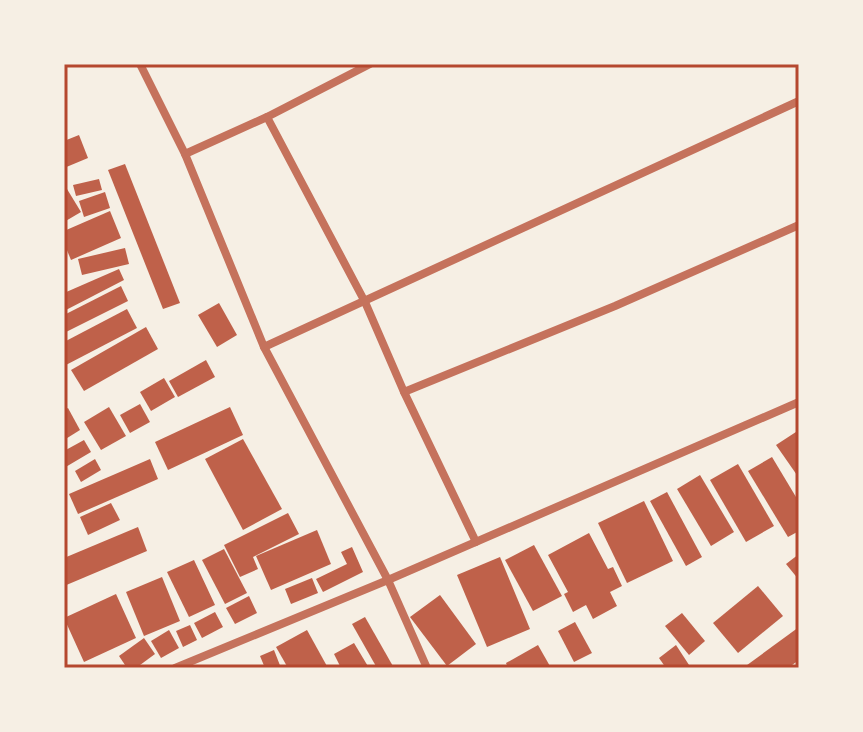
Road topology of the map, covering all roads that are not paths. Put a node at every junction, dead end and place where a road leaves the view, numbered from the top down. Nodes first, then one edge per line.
1 (140, 64) edge
2 (370, 64) edge
3 (799, 101) edge
4 (267, 117) junction
5 (185, 154) junction
6 (799, 225) edge
7 (365, 302) junction
8 (264, 347) junction
9 (404, 392) junction
10 (799, 402) edge
11 (476, 542) junction
12 (388, 580) junction
13 (175, 668) edge
14 (427, 668) edge

1 - 5 street
2 - 4 street
3 - 7 street
4 - 5 street
4 - 7 street
5 - 8 street
6 - 9 street
7 - 8 street
7 - 9 street
8 - 12 street
9 - 11 street
10 - 11 street
11 - 12 street
12 - 13 street
12 - 14 street

